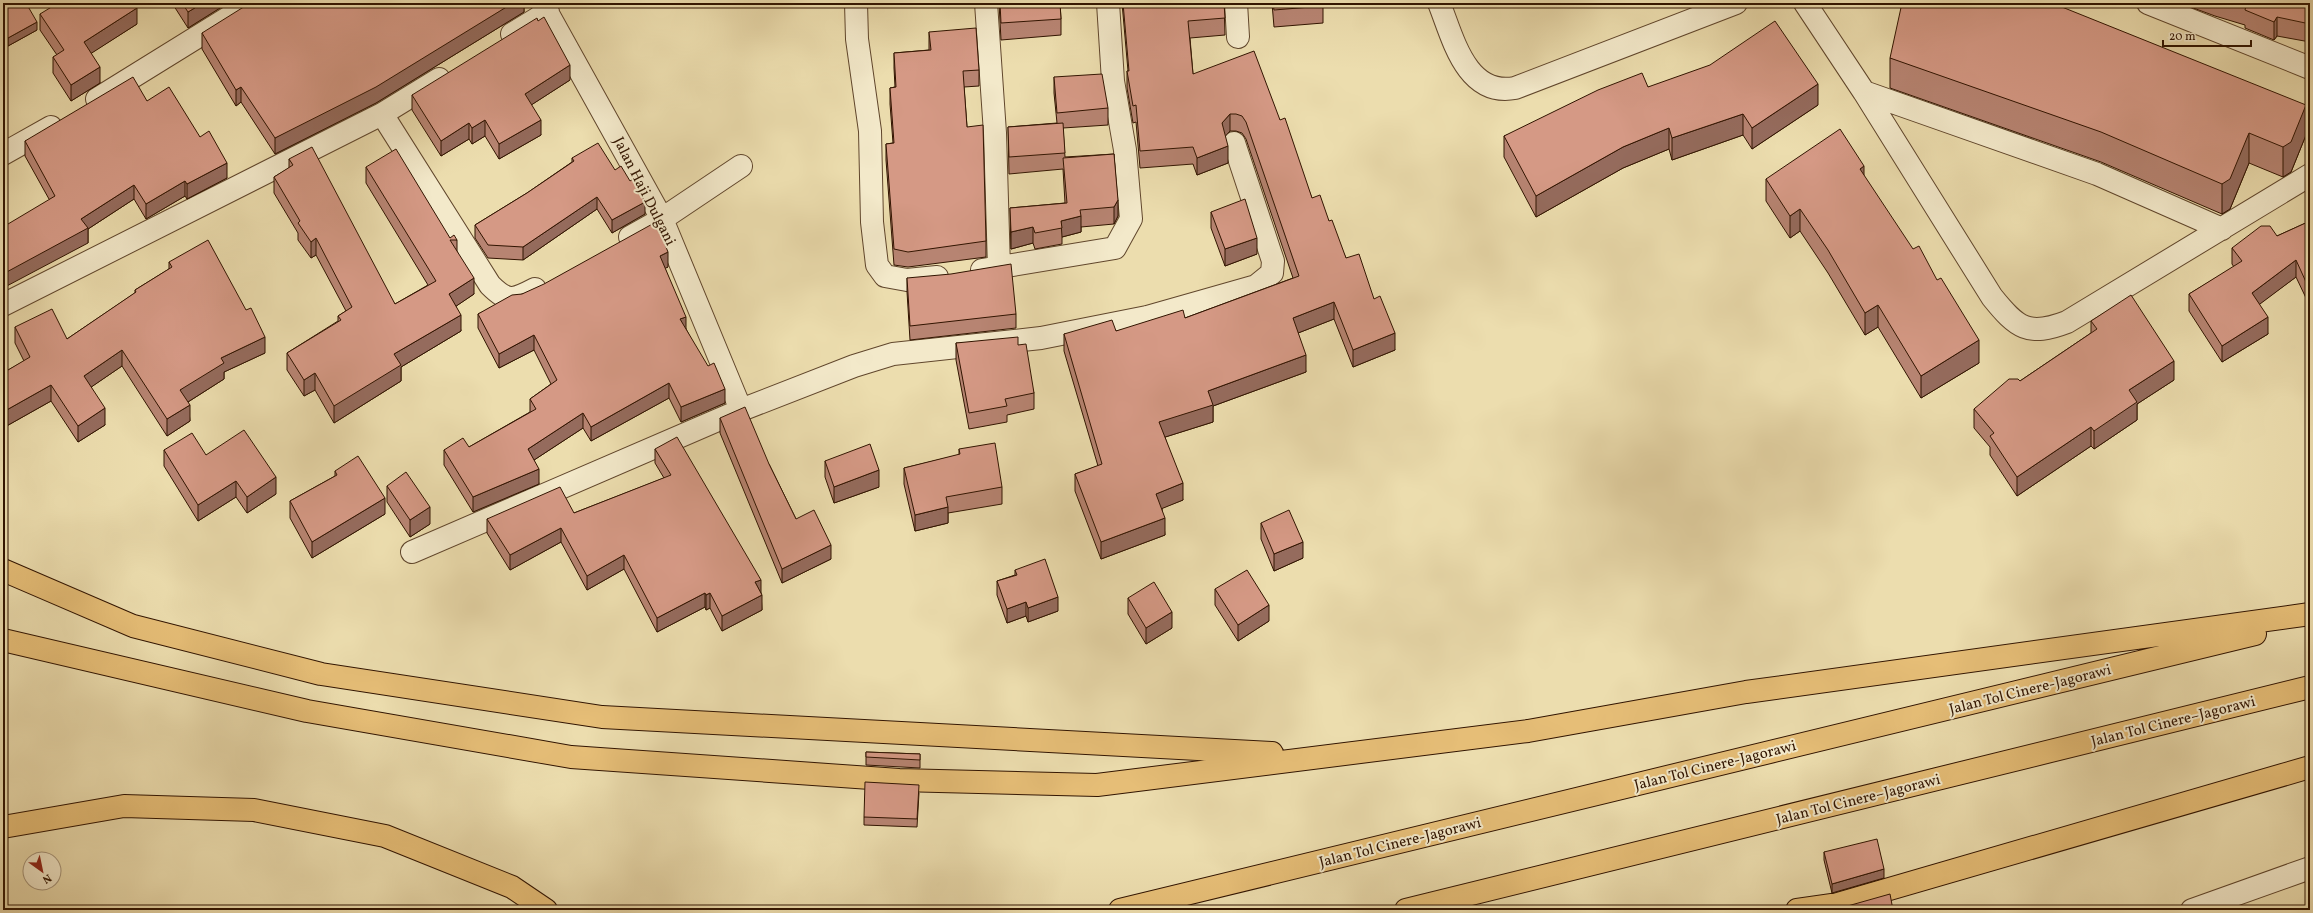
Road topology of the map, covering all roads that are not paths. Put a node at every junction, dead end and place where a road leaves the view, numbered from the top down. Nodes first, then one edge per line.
1 (252, 3) edge
2 (856, 3) edge
3 (986, 3) edge
4 (1108, 3) edge
5 (1236, 3) edge
6 (1439, 3) edge
7 (1736, 3) edge
8 (1805, 3) edge
9 (2148, 3) edge
10 (545, 8) edge
11 (1238, 37) dead end
12 (495, 45) edge
13 (2310, 68) edge
14 (455, 69) edge
15 (1864, 92) junction
16 (382, 114) junction
17 (1234, 143) dead end
18 (3, 154) edge
19 (741, 166) dead end
20 (2310, 175) edge
21 (662, 219) junction
22 (2222, 229) junction
23 (614, 246) edge
24 (999, 268) junction
25 (552, 280) edge
26 (3, 305) edge
27 (741, 410) junction
28 (412, 552) dead end
29 (3, 570) edge
30 (2310, 614) edge
31 (2310, 621) edge
32 (3, 640) edge
33 (2310, 687) edge
34 (1328, 756) junction
35 (2310, 767) edge
36 (3, 827) edge
37 (2310, 868) edge
38 (1825, 907) edge
39 (546, 910) edge
40 (1120, 910) edge
41 (1406, 910) edge
42 (1798, 910) edge
43 (2192, 910) edge

1 - 18 street
2 - 24 street
3 - 24 street
4 - 24 street
5 - 11 street
6 - 7 street
8 - 15 street
9 - 13 street
10 - 12 street
10 - 21 street, Jalan Haji Dulgani
14 - 16 street
15 - 22 street
15 - 22 street
16 - 25 street
16 - 26 street
17 - 27 street
19 - 21 street
20 - 22 street
21 - 23 street
21 - 27 street, Jalan Haji Dulgani
27 - 28 street
29 - 34 highway
30 - 34 highway
31 - 40 highway, Jalan Tol Cinere-Jagorawi
32 - 34 highway
33 - 41 highway, Jalan Tol Cinere–Jagorawi
35 - 38 highway
36 - 39 highway
37 - 43 street
38 - 42 highway

